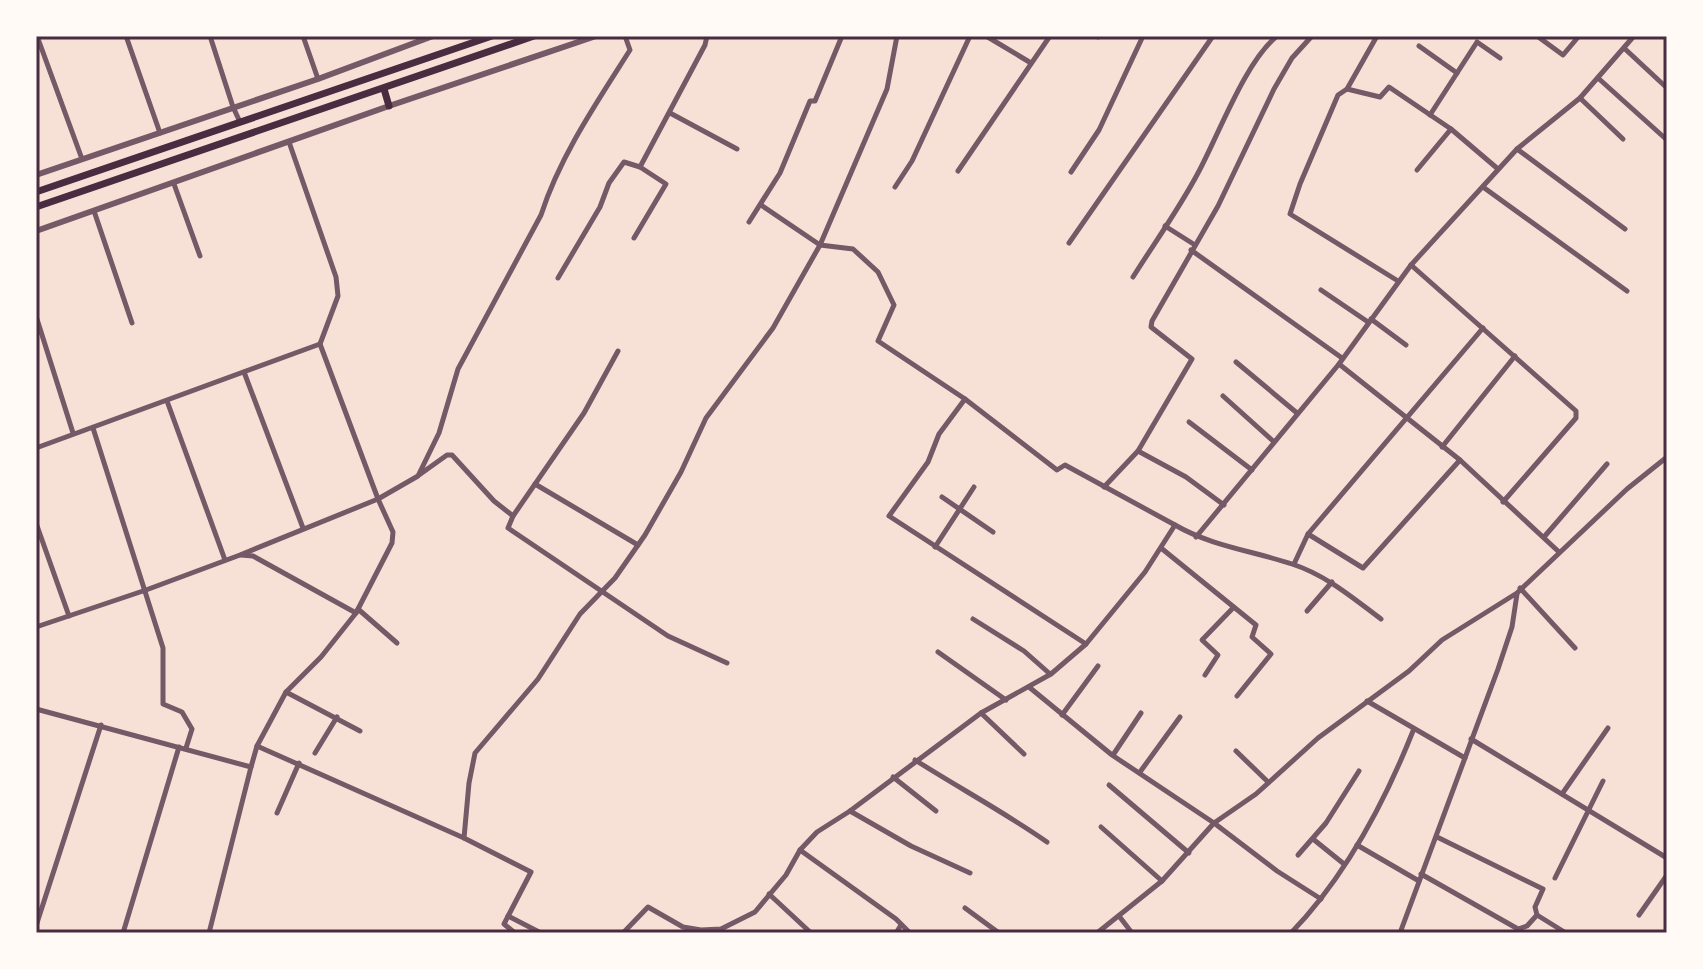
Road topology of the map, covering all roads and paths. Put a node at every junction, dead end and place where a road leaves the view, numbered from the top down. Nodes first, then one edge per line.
1 (37, 36) edge
2 (126, 36) edge
3 (210, 36) edge
4 (303, 36) edge
5 (433, 36) edge
6 (492, 36) edge
7 (534, 36) edge
8 (596, 36) edge
9 (625, 36) edge
10 (707, 36) edge
11 (842, 36) edge
12 (897, 36) edge
13 (970, 36) edge
14 (986, 36) edge
15 (1050, 36) edge
16 (1143, 36) edge
17 (1213, 36) edge
18 (1277, 36) edge
19 (1312, 36) edge
20 (1377, 36) edge
21 (1537, 36) edge
22 (1579, 36) edge
23 (1634, 36) edge
24 (478, 41) junction
25 (1419, 46) dead end
26 (1624, 47) junction
27 (481, 55) junction
28 (1500, 58) dead end
29 (1031, 63) junction
30 (1457, 73) junction
31 (1598, 78) junction
32 (318, 79) junction
33 (1667, 88) edge
34 (384, 89) junction
35 (1347, 89) junction
36 (1580, 98) junction
37 (389, 106) junction
38 (233, 107) junction
39 (670, 113) junction
40 (1430, 115) junction
41 (240, 122) junction
42 (1451, 129) junction
43 (160, 133) junction
44 (1623, 139) dead end
45 (1667, 140) edge
46 (289, 142) junction
47 (737, 149) dead end
48 (1517, 149) junction
49 (82, 159) junction
50 (640, 167) junction
51 (1498, 169) junction
52 (1417, 170) dead end
53 (958, 171) dead end
54 (1071, 172) dead end
55 (36, 175) edge
56 (174, 184) junction
57 (895, 187) dead end
58 (1483, 187) junction
59 (36, 192) edge
60 (761, 205) junction
61 (36, 207) edge
62 (94, 211) junction
63 (749, 222) dead end
64 (1165, 226) junction
65 (1625, 229) dead end
66 (36, 231) edge
67 (634, 238) dead end
68 (1069, 243) dead end
69 (820, 245) junction
70 (1193, 248) junction
71 (200, 256) dead end
72 (1411, 265) junction
73 (1133, 277) dead end
74 (558, 278) dead end
75 (1398, 281) junction
76 (1321, 290) dead end
77 (1627, 291) dead end
78 (36, 317) edge
79 (1369, 320) junction
80 (132, 323) dead end
81 (1483, 328) junction
82 (320, 344) junction
83 (1406, 345) dead end
84 (618, 351) dead end
85 (1515, 356) junction
86 (1340, 361) junction
87 (1236, 362) dead end
88 (244, 372) junction
89 (1223, 396) dead end
90 (965, 399) junction
91 (167, 401) junction
92 (1297, 413) junction
93 (1406, 418) junction
94 (1189, 422) dead end
95 (93, 428) junction
96 (73, 433) junction
97 (1273, 441) junction
98 (1442, 447) junction
99 (36, 448) edge
100 (1138, 451) junction
101 (1667, 457) edge
102 (1460, 460) junction
103 (1607, 464) dead end
104 (1252, 470) junction
105 (418, 476) junction
106 (535, 484) junction
107 (974, 487) dead end
108 (1104, 487) junction
109 (942, 497) dead end
110 (378, 499) junction
111 (1503, 502) junction
112 (1224, 505) junction
113 (959, 510) junction
114 (513, 516) junction
115 (36, 523) edge
116 (1175, 525) junction
117 (303, 528) junction
118 (993, 532) dead end
119 (1308, 534) junction
120 (1196, 537) junction
121 (1544, 537) junction
122 (638, 545) junction
123 (935, 547) junction
124 (1161, 548) junction
125 (1559, 552) junction
126 (240, 555) junction
127 (225, 560) junction
128 (1294, 564) junction
129 (1332, 582) junction
130 (146, 590) junction
131 (1518, 590) junction
132 (600, 593) junction
133 (1232, 609) junction
134 (357, 611) junction
135 (1307, 611) dead end
136 (69, 617) junction
137 (973, 619) dead end
138 (1381, 619) dead end
139 (36, 627) edge
140 (397, 643) dead end
141 (1086, 644) junction
142 (1575, 648) dead end
143 (938, 652) dead end
144 (727, 663) dead end
145 (1098, 666) dead end
146 (1051, 674) junction
147 (1205, 675) dead end
148 (1029, 687) junction
149 (286, 692) junction
150 (1237, 696) dead end
151 (1006, 700) junction
152 (1367, 701) junction
153 (36, 709) edge
154 (981, 713) junction
155 (1141, 713) dead end
156 (1062, 715) junction
157 (337, 717) junction
158 (1180, 717) dead end
159 (101, 725) junction
160 (1608, 728) dead end
161 (360, 731) dead end
162 (1413, 731) junction
163 (1471, 739) junction
164 (257, 746) junction
165 (179, 747) junction
166 (186, 748) junction
167 (1236, 751) dead end
168 (315, 753) dead end
169 (1024, 754) dead end
170 (1112, 755) junction
171 (1465, 758) junction
172 (915, 760) junction
173 (299, 763) junction
174 (251, 767) junction
175 (1359, 771) dead end
176 (1140, 772) junction
177 (893, 777) junction
178 (1267, 781) junction
179 (1603, 781) dead end
180 (1109, 785) dead end
181 (1562, 794) junction
182 (1588, 809) junction
183 (850, 811) junction
184 (936, 811) dead end
185 (277, 813) dead end
186 (1214, 823) junction
187 (1101, 827) dead end
188 (1437, 837) junction
189 (464, 838) junction
190 (1313, 839) junction
191 (1047, 842) dead end
192 (1357, 845) junction
193 (800, 850) junction
194 (1189, 853) junction
195 (1298, 855) dead end
196 (1667, 858) edge
197 (1344, 864) junction
198 (970, 873) dead end
199 (1667, 875) edge
200 (1420, 878) junction
201 (1555, 878) dead end
202 (1162, 881) junction
203 (769, 894) junction
204 (1321, 899) junction
205 (965, 908) dead end
206 (1537, 915) junction
207 (1639, 915) dead end
208 (508, 916) junction
209 (1119, 916) junction
210 (901, 925) junction
211 (36, 926) edge
212 (123, 933) edge
213 (209, 933) edge
214 (515, 933) edge
215 (541, 933) edge
216 (623, 933) edge
217 (811, 933) edge
218 (896, 933) edge
219 (910, 933) edge
220 (999, 933) edge
221 (1097, 933) edge
222 (1132, 933) edge
223 (1291, 933) edge
224 (1400, 933) edge
225 (1566, 933) edge

1 - 49 street
2 - 43 street
3 - 38 street
4 - 32 street
5 - 32 street
6 - 24 main road
7 - 27 main road
8 - 37 street
9 - 105 street
10 - 39 street
11 - 60 street
12 - 69 street
13 - 57 street
14 - 29 street
15 - 29 street
16 - 54 street
17 - 68 street
18 - 64 street
19 - 70 street
20 - 35 street
21 - 22 street
23 - 26 street
24 - 27 main road
24 - 41 main road
25 - 30 street
26 - 31 street
26 - 33 street
27 - 34 main road
28 - 30 street
29 - 53 street
30 - 40 street
31 - 36 street
31 - 45 street
32 - 38 street
34 - 37 main road
34 - 61 main road
35 - 40 street
35 - 75 street
36 - 44 street
36 - 48 street
37 - 46 street
38 - 41 street
38 - 43 street
39 - 47 street
39 - 50 street
40 - 42 street
41 - 59 main road
42 - 51 street
42 - 52 street
43 - 49 street
46 - 56 street
46 - 82 street
48 - 51 street
48 - 65 street
49 - 55 street
50 - 67 street
50 - 74 street
51 - 58 street
56 - 62 street
56 - 71 street
58 - 72 street
58 - 77 street
60 - 63 street
60 - 69 street
62 - 66 street
62 - 80 street
64 - 70 street
64 - 73 street
69 - 90 street
69 - 122 street
70 - 86 street
70 - 100 street
72 - 75 street
72 - 81 street
75 - 79 street
76 - 79 street
78 - 96 street
79 - 83 street
79 - 86 street
81 - 85 street
81 - 93 street
82 - 88 street
82 - 110 street
84 - 106 street
85 - 98 street
85 - 111 street
86 - 92 street
86 - 93 street
87 - 92 street
88 - 91 street
88 - 117 street
89 - 97 street
90 - 108 street
90 - 123 street
91 - 95 street
91 - 127 street
92 - 97 street
93 - 98 street
93 - 119 street
94 - 104 street
95 - 96 street
95 - 130 street
96 - 99 street
97 - 104 street
98 - 102 street
100 - 108 street
100 - 112 street
101 - 125 street
102 - 111 street
102 - 119 street
103 - 121 street
104 - 112 street
105 - 110 street
105 - 114 street
106 - 114 street
106 - 122 street
107 - 113 street
108 - 116 street
109 - 113 street
110 - 117 street
110 - 134 street
111 - 121 street
112 - 120 street
113 - 118 street
113 - 123 street
114 - 132 street
115 - 136 street
116 - 120 street
116 - 124 street
117 - 126 street
119 - 128 street
120 - 128 street
121 - 125 street
122 - 132 street
123 - 141 street
124 - 133 street
124 - 141 street
125 - 131 street
126 - 127 street
126 - 134 street
127 - 130 street
128 - 129 street
129 - 135 street
129 - 138 street
130 - 136 street
130 - 166 street
131 - 142 street
131 - 152 street
131 - 163 street
132 - 144 street
132 - 189 street
133 - 147 street
133 - 150 street
134 - 140 street
134 - 149 street
136 - 139 street
137 - 146 street
141 - 146 street
143 - 151 street
145 - 156 street
146 - 148 street
148 - 151 street
148 - 156 street
149 - 157 street
149 - 164 street
151 - 154 street
152 - 162 street
152 - 178 street
153 - 159 street
154 - 169 street
154 - 172 street
155 - 170 street
156 - 170 street
157 - 161 street
157 - 168 street
158 - 176 street
159 - 165 street
159 - 211 street
160 - 181 street
162 - 171 street
162 - 192 street
163 - 171 street
163 - 181 street
164 - 173 street
164 - 174 street
165 - 166 street
165 - 212 street
166 - 174 street
167 - 178 street
170 - 176 street
171 - 188 street
172 - 177 street
172 - 191 street
173 - 185 street
173 - 189 street
174 - 213 street
175 - 190 street
176 - 186 street
177 - 183 street
177 - 184 street
178 - 186 street
179 - 182 street
180 - 194 street
181 - 182 street
182 - 196 street
182 - 201 street
183 - 193 street
183 - 198 street
186 - 194 street
186 - 204 street
187 - 202 street
188 - 200 street
188 - 206 street
189 - 208 street
190 - 195 street
190 - 197 street
192 - 197 street
192 - 200 street
193 - 203 street
193 - 210 street
194 - 202 street
197 - 204 street
199 - 207 street
200 - 206 street
200 - 224 street
202 - 209 street
203 - 216 street
203 - 217 street
204 - 223 street
205 - 220 street
206 - 225 street
208 - 214 street
208 - 215 street
209 - 221 street
209 - 222 street
210 - 218 street
210 - 219 street

